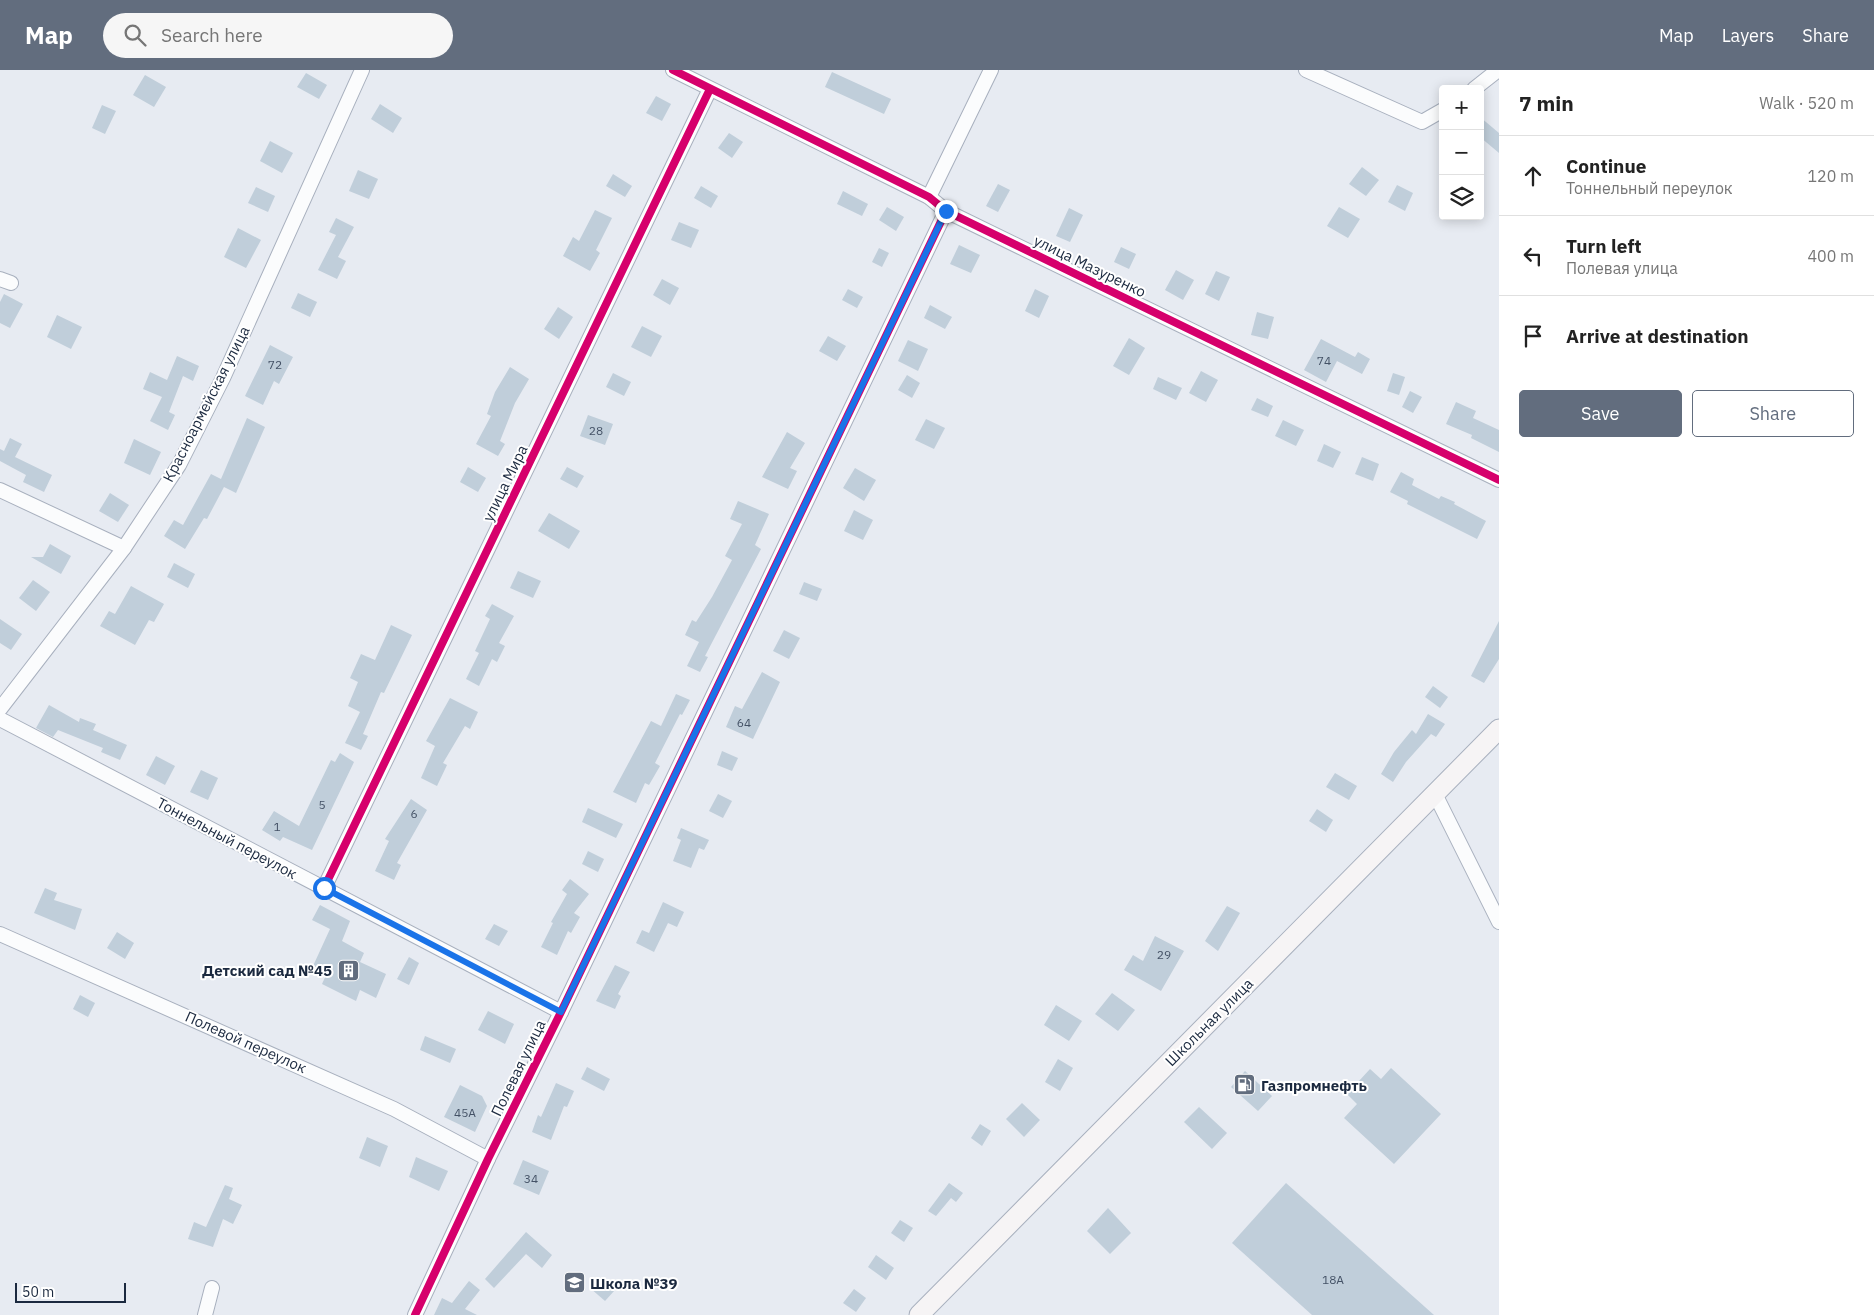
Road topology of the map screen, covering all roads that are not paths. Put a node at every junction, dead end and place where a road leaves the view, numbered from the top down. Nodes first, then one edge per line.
1 (362, 70) edge
2 (673, 70) edge
3 (991, 70) edge
4 (1306, 70) edge
5 (1498, 70) edge
6 (1479, 85) edge
7 (710, 89) junction
8 (1439, 112) edge
9 (929, 197) junction
10 (946, 211) junction
11 (1499, 480) edge
12 (0, 490) edge
13 (124, 548) junction
14 (0, 709) edge
15 (0, 718) edge
16 (1499, 729) edge
17 (1435, 794) junction
18 (324, 888) junction
19 (1499, 922) edge
20 (0, 934) edge
21 (561, 1012) junction
22 (488, 1159) junction
23 (212, 1288) dead end
24 (205, 1315) edge
25 (415, 1315) edge
26 (919, 1315) edge

1 - 13 street, Красноармейская улица
2 - 7 street, улица Мазуренко
3 - 9 street
4 - 8 street
5 - 6 street
7 - 9 street, улица Мазуренко
7 - 18 street, улица Мира
9 - 10 street, улица Мазуренко
10 - 11 street, улица Мазуренко
10 - 21 street, Полевая улица
12 - 13 street
13 - 14 street, Красноармейская улица
15 - 18 street, Тоннельный переулок
16 - 17 main road, Школьная улица
17 - 19 street
17 - 26 main road, Школьная улица
18 - 21 street, Тоннельный переулок
20 - 22 street, Полевой переулок
21 - 22 street, Полевая улица
22 - 25 street, Полевая улица
23 - 24 street

